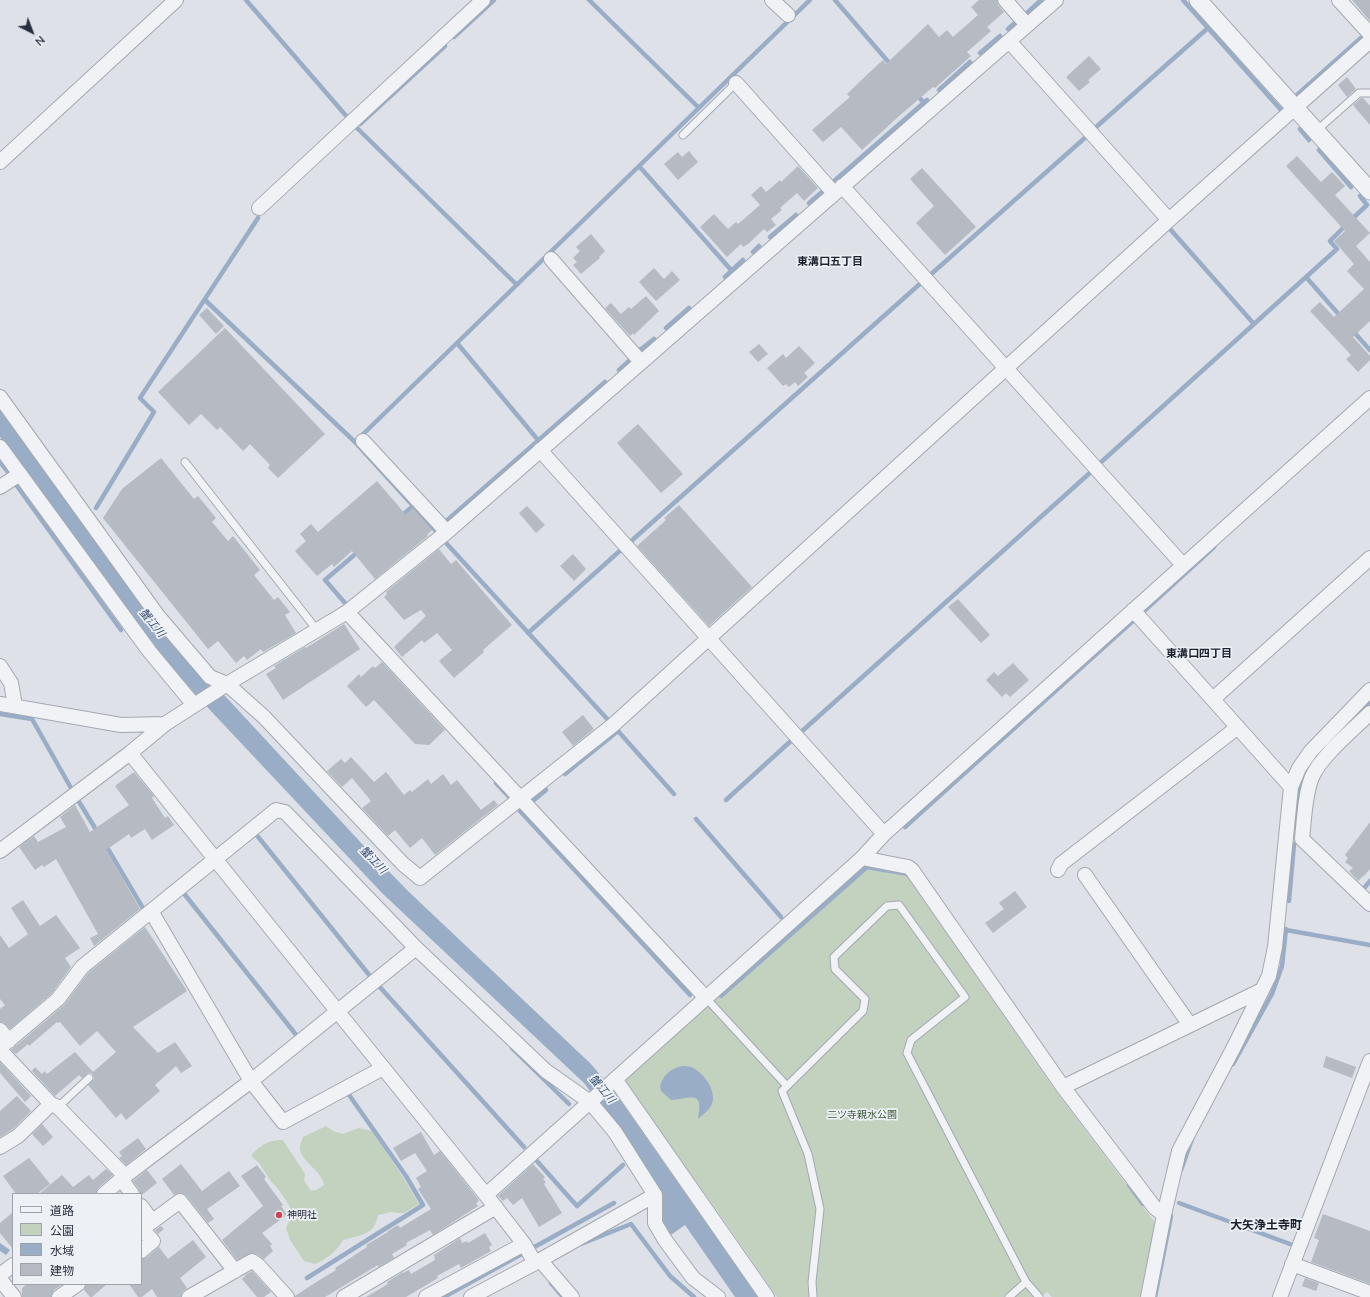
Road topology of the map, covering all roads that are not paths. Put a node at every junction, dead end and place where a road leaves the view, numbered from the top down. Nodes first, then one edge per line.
1 (176, 0) edge
2 (483, 0) edge
3 (772, 0) edge
4 (1005, 0) edge
5 (1056, 0) edge
6 (1198, 0) edge
7 (1339, 0) edge
8 (788, 15) dead end
9 (1027, 25) junction
10 (1370, 34) edge
11 (1009, 41) junction
12 (1370, 41) edge
13 (736, 83) joint
14 (1370, 93) edge
15 (1295, 108) junction
16 (1316, 131) junction
17 (683, 135) dead end
18 (0, 162) edge
19 (838, 190) junction
20 (1370, 191) edge
21 (259, 208) dead end
22 (1169, 220) junction
23 (551, 259) dead end
24 (641, 362) junction
25 (1007, 368) junction
26 (0, 397) edge
27 (1370, 398) edge
28 (363, 441) dead end
29 (0, 447) edge
30 (540, 450) junction
31 (185, 462) dead end
32 (20, 474) junction
33 (0, 487) edge
34 (447, 532) junction
35 (1370, 558) edge
36 (1183, 566) junction
37 (1133, 610) junction
38 (347, 612) junction
39 (317, 630) junction
40 (709, 639) junction
41 (0, 666) edge
42 (224, 686) junction
43 (1370, 690) edge
44 (1213, 699) junction
45 (196, 703) junction
46 (0, 704) edge
47 (15, 706) junction
48 (1370, 713) edge
49 (165, 724) junction
50 (1238, 727) junction
51 (130, 753) junction
52 (1291, 787) junction
53 (521, 799) junction
54 (884, 834) junction
55 (0, 851) edge
56 (862, 858) junction
57 (216, 859) junction
58 (1058, 870) dead end
59 (1085, 875) dead end
60 (1370, 904) edge
61 (151, 911) junction
62 (416, 948) junction
63 (1262, 990) junction
64 (706, 998) junction
65 (338, 1012) junction
66 (1190, 1025) junction
67 (2, 1042) edge
68 (1370, 1061) edge
69 (383, 1068) junction
70 (89, 1078) dead end
71 (615, 1079) junction
72 (251, 1081) junction
73 (788, 1086) junction
74 (1063, 1087) junction
75 (590, 1102) junction
76 (55, 1105) junction
77 (0, 1148) edge
78 (124, 1178) junction
79 (105, 1193) edge
80 (132, 1193) edge
81 (486, 1195) junction
82 (655, 1195) junction
83 (142, 1207) edge
84 (496, 1207) junction
85 (1164, 1215) junction
86 (152, 1221) junction
87 (142, 1229) edge
88 (142, 1229) edge
89 (142, 1250) edge
90 (531, 1254) junction
91 (1292, 1264) junction
92 (12, 1266) edge
93 (235, 1271) junction
94 (0, 1275) edge
95 (0, 1279) edge
96 (1026, 1282) junction
97 (77, 1285) edge
98 (1370, 1293) edge
99 (14, 1297) edge
100 (59, 1297) edge
101 (189, 1297) edge
102 (287, 1297) edge
103 (344, 1297) edge
104 (426, 1297) edge
105 (471, 1297) edge
106 (572, 1297) edge
107 (718, 1297) edge
108 (768, 1297) edge
109 (813, 1297) edge
110 (1009, 1297) edge
111 (1039, 1297) edge
112 (1148, 1297) edge
113 (1280, 1297) edge

1 - 18 street
2 - 21 street
3 - 8 street
4 - 9 street
5 - 9 street
6 - 15 street
7 - 10 street
9 - 11 street
11 - 19 street
11 - 22 street
12 - 15 street
13 - 17 lane
13 - 19 street
14 - 16 lane
15 - 16 street
15 - 22 street
16 - 20 street
19 - 24 street
19 - 25 street
22 - 25 street
23 - 24 street
24 - 30 street
25 - 36 street
25 - 40 street
26 - 42 street
27 - 36 street
28 - 34 street
29 - 32 street
30 - 34 street
30 - 40 street
31 - 39 lane
32 - 33 street
32 - 45 street
34 - 38 street
35 - 44 street
36 - 37 street
37 - 44 street
37 - 54 street
38 - 39 street
38 - 53 street
39 - 42 street
40 - 53 street
40 - 54 street
41 - 47 street
42 - 45 street
42 - 53 street
43 - 52 street
44 - 50 street
45 - 49 street
46 - 47 street
47 - 49 street
48 - 60 street
49 - 51 street
50 - 52 street
50 - 58 street
51 - 55 street
51 - 57 street
52 - 63 street
53 - 64 street
54 - 56 street
56 - 64 street
56 - 74 street
57 - 61 street
57 - 62 street
57 - 65 street
59 - 66 street
61 - 67 street
61 - 72 street
62 - 65 street
62 - 75 street
63 - 66 street
63 - 85 street
64 - 71 street
64 - 73 lane
65 - 69 street
65 - 72 street
66 - 74 street
67 - 76 street
68 - 91 street
69 - 72 street
69 - 81 street
70 - 76 lane
71 - 75 street
71 - 108 street
72 - 78 street
73 - 96 lane
73 - 109 lane
74 - 85 street
75 - 81 street
75 - 82 street
76 - 77 street
76 - 78 street
78 - 79 street
78 - 80 street
81 - 84 street
82 - 90 street
82 - 107 street
83 - 86 street
84 - 90 street
84 - 103 street
85 - 112 street
86 - 87 street
86 - 93 street
88 - 89 street
90 - 104 street
90 - 105 street
90 - 106 street
91 - 98 street
91 - 113 street
92 - 94 street
93 - 101 street
93 - 102 street
95 - 99 street
96 - 110 lane
96 - 111 lane
97 - 100 street

